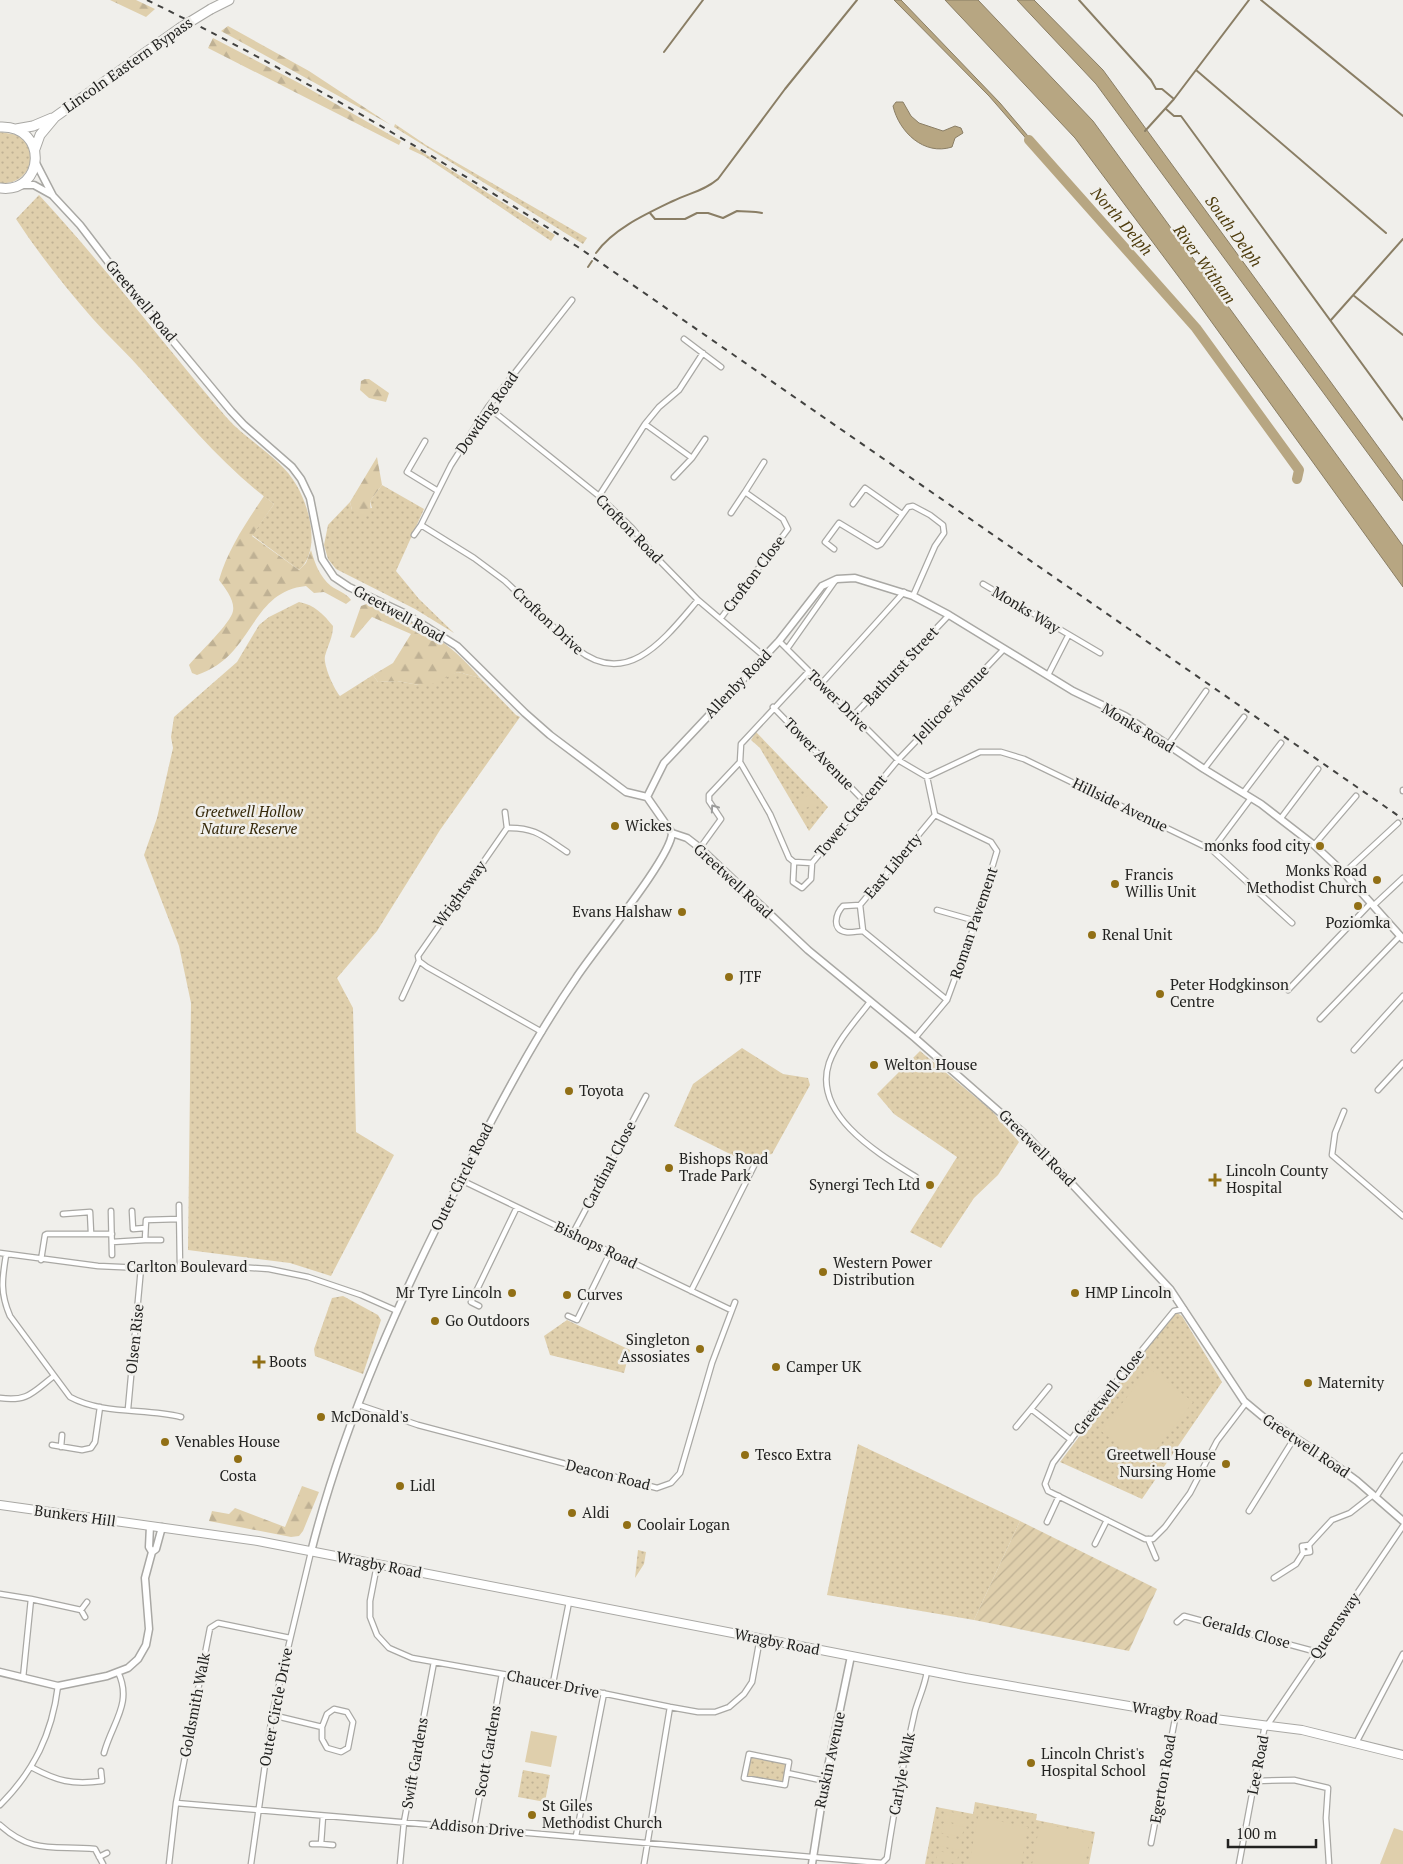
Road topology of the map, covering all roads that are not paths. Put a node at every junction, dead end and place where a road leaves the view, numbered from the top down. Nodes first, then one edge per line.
1 (229, 0) edge
2 (54, 117) junction
3 (0, 127) edge
4 (16, 129) junction
5 (35, 149) junction
6 (36, 162) junction
7 (20, 185) junction
8 (0, 188) edge
9 (53, 196) junction
10 (572, 300) dead end
11 (684, 339) dead end
12 (703, 353) junction
13 (721, 366) dead end
14 (488, 407) junction
15 (646, 424) junction
16 (705, 439) dead end
17 (425, 441) dead end
18 (692, 458) junction
19 (764, 462) dead end
20 (674, 477) dead end
21 (438, 491) junction
22 (745, 492) junction
23 (599, 496) junction
24 (853, 504) dead end
25 (731, 513) dead end
26 (902, 514) junction
27 (422, 525) junction
28 (414, 535) dead end
29 (834, 549) dead end
30 (837, 579) junction
31 (983, 584) dead end
32 (904, 592) junction
33 (913, 596) junction
34 (698, 600) junction
35 (950, 615) junction
36 (721, 618) junction
37 (1068, 636) junction
38 (779, 641) junction
39 (787, 649) junction
40 (1004, 649) junction
41 (1100, 653) dead end
42 (765, 657) junction
43 (809, 671) junction
44 (1048, 675) junction
45 (821, 684) junction
46 (1206, 691) dead end
47 (773, 707) junction
48 (853, 716) junction
49 (1244, 717) dead end
50 (1282, 743) dead end
51 (1168, 745) junction
52 (898, 760) junction
53 (740, 762) junction
54 (1204, 769) junction
55 (1318, 769) dead end
56 (926, 777) junction
57 (1243, 793) junction
58 (1356, 796) dead end
59 (647, 797) junction
60 (1251, 798) junction
61 (864, 801) junction
62 (505, 812) dead end
63 (936, 815) junction
64 (1281, 818) junction
65 (1398, 823) dead end
66 (507, 828) junction
67 (672, 833) junction
68 (1314, 845) junction
69 (700, 848) junction
70 (1212, 850) junction
71 (567, 852) dead end
72 (794, 862) junction
73 (812, 863) junction
74 (1344, 873) junction
75 (1403, 878) edge
76 (1371, 905) junction
77 (860, 906) junction
78 (937, 910) dead end
79 (976, 921) junction
80 (1292, 923) dead end
81 (864, 931) junction
82 (1402, 937) edge
83 (419, 961) junction
84 (1288, 990) dead end
85 (1403, 996) edge
86 (402, 998) dead end
87 (947, 1000) junction
88 (870, 1002) junction
89 (1320, 1019) dead end
90 (542, 1032) junction
91 (915, 1038) junction
92 (1354, 1050) dead end
93 (1403, 1063) edge
94 (1378, 1090) dead end
95 (646, 1096) dead end
96 (1344, 1111) dead end
97 (754, 1166) dead end
98 (916, 1177) dead end
99 (460, 1180) junction
100 (179, 1205) dead end
101 (517, 1207) junction
102 (111, 1211) dead end
103 (132, 1212) dead end
104 (63, 1214) dead end
105 (1403, 1216) edge
106 (179, 1219) junction
107 (146, 1228) junction
108 (573, 1233) junction
109 (91, 1234) junction
110 (112, 1234) junction
111 (145, 1240) junction
112 (161, 1240) dead end
113 (112, 1242) junction
114 (0, 1253) edge
115 (610, 1253) junction
116 (6, 1254) junction
117 (112, 1254) dead end
118 (41, 1260) junction
119 (140, 1268) junction
120 (180, 1268) junction
121 (691, 1291) junction
122 (735, 1302) dead end
123 (479, 1306) dead end
124 (1184, 1309) junction
125 (731, 1310) junction
126 (397, 1311) junction
127 (568, 1316) dead end
128 (54, 1376) junction
129 (1049, 1387) dead end
130 (0, 1398) edge
131 (1246, 1403) junction
132 (359, 1405) junction
133 (100, 1406) junction
134 (1031, 1408) junction
135 (128, 1409) junction
136 (181, 1417) dead end
137 (1016, 1427) dead end
138 (62, 1435) dead end
139 (1295, 1437) junction
140 (1071, 1440) junction
141 (52, 1445) dead end
142 (61, 1447) junction
143 (1403, 1456) edge
144 (1059, 1496) junction
145 (1374, 1496) junction
146 (0, 1505) edge
147 (1249, 1512) dead end
148 (1108, 1520) junction
149 (1403, 1521) edge
150 (1047, 1522) dead end
151 (150, 1526) junction
152 (1403, 1526) edge
153 (162, 1527) junction
154 (1151, 1539) junction
155 (1095, 1544) dead end
156 (152, 1552) junction
157 (311, 1552) junction
158 (1156, 1558) dead end
159 (377, 1565) junction
160 (1274, 1578) dead end
161 (0, 1594) edge
162 (31, 1599) junction
163 (87, 1602) dead end
164 (569, 1602) junction
165 (81, 1610) junction
166 (84, 1617) dead end
167 (1178, 1622) dead end
168 (290, 1638) junction
169 (760, 1638) junction
170 (1317, 1652) junction
171 (1403, 1654) edge
172 (851, 1656) junction
173 (434, 1662) junction
174 (927, 1671) junction
175 (0, 1672) edge
176 (118, 1672) junction
177 (502, 1674) junction
178 (23, 1678) junction
179 (553, 1683) junction
180 (58, 1686) junction
181 (604, 1694) junction
182 (670, 1707) junction
183 (1176, 1714) junction
184 (272, 1716) junction
185 (1267, 1726) junction
186 (322, 1727) junction
187 (1356, 1743) junction
188 (104, 1753) dead end
189 (1403, 1755) edge
190 (31, 1767) junction
191 (101, 1771) dead end
192 (787, 1773) junction
193 (825, 1781) junction
194 (1255, 1781) junction
195 (176, 1803) junction
196 (0, 1805) edge
197 (257, 1811) junction
198 (323, 1816) junction
199 (404, 1822) junction
200 (0, 1825) edge
201 (474, 1828) junction
202 (576, 1836) junction
203 (646, 1843) junction
204 (1151, 1843) dead end
205 (312, 1844) dead end
206 (321, 1844) junction
207 (332, 1845) dead end
208 (107, 1853) dead end
209 (99, 1857) junction
210 (812, 1861) edge
211 (868, 1862) joint
212 (103, 1864) edge
213 (170, 1864) edge
214 (251, 1864) edge
215 (400, 1864) edge
216 (644, 1864) edge
217 (1239, 1864) edge
218 (1328, 1864) edge

1 - 2 highway, Lincoln Eastern Bypass, bridge
2 - 4 highway, Lincoln Eastern Bypass
2 - 5 highway, Lincoln Eastern Bypass
3 - 4 highway
4 - 5 highway
5 - 6 highway
6 - 7 highway
6 - 9 main road, Greetwell Road
7 - 8 highway
7 - 9 main road, Greetwell Road
9 - 59 main road, Greetwell Road
10 - 14 street, Dowding Road
11 - 12 street
12 - 13 street
12 - 15 street
14 - 21 street, Dowding Road
14 - 23 street, Crofton Road
15 - 18 street
15 - 23 street
16 - 18 street
17 - 21 street
18 - 20 street
19 - 22 street
21 - 27 street, Dowding Road
22 - 25 street
22 - 36 street, Crofton Close
23 - 34 street, Crofton Road
24 - 26 street
26 - 29 street
26 - 33 street
27 - 28 street, Dowding Road
27 - 34 street, Crofton Drive
30 - 32 main road, Monks Road
30 - 38 main road, Allenby Road
30 - 39 street
31 - 37 street, Monks Way
32 - 33 main road, Monks Road
32 - 45 street
33 - 35 main road, Monks Road
34 - 36 street, Crofton Road
35 - 40 main road, Monks Road
35 - 48 street, Bathurst Street
36 - 42 street, Crofton Road
37 - 41 street, Monks Way
37 - 44 street, Monks Way
38 - 39 street, Tower Drive
38 - 42 main road, Allenby Road
39 - 43 street, Tower Drive
40 - 44 main road, Monks Road
40 - 52 street, Jellicoe Avenue
42 - 59 main road, Allenby Road
43 - 45 street, Tower Drive
43 - 47 street
44 - 51 main road, Monks Road
45 - 48 street, Tower Drive
46 - 51 street
47 - 53 street
47 - 61 street, Tower Avenue
48 - 52 street, Tower Drive
49 - 54 street
50 - 57 street
51 - 54 main road, Monks Road
52 - 56 street
52 - 61 street, Tower Crescent
69 -> 53 street
53 - 72 street, Tower Crescent
54 - 57 main road, Monks Road
55 - 64 street
56 - 63 street
56 - 70 street, Hillside Avenue
57 - 60 main road, Monks Road
58 - 68 street
59 - 67 main road
60 - 64 main road, Monks Road
60 - 70 street
61 - 73 street, Tower Crescent
62 - 66 street
63 - 77 street, East Liberty
63 - 79 street, Roman Pavement
64 - 68 main road, Monks Road
65 - 74 street
66 - 71 street
66 - 83 street, Wrightsway
67 - 69 main road, Greetwell Road
67 - 90 main road, Outer Circle Road
68 - 74 main road, Monks Road
69 - 88 main road, Greetwell Road
70 - 80 street, Hillside Avenue
72 - 73 street, Tower Crescent
72 - 73 street
74 - 76 main road, Monks Road
75 - 76 street
76 - 82 main road, Monks Road
76 - 84 street
77 - 81 street, East Liberty
77 - 81 street
78 - 79 street
79 - 87 street, Roman Pavement
81 - 87 street
82 - 89 street
83 - 86 street, Wrightsway
83 - 90 street
85 - 92 street
87 - 91 street, Roman Pavement
88 - 91 main road, Greetwell Road
88 - 98 street
90 - 99 main road, Outer Circle Road
91 - 124 main road, Greetwell Road
93 - 94 street
95 - 108 street, Cardinal Close
96 - 105 street
97 - 121 street
99 - 101 street, Bishops Road
99 - 126 main road, Outer Circle Road
100 - 106 street
101 - 108 street, Bishops Road
101 - 123 street
102 - 110 street
103 - 107 street
104 - 109 street
106 - 107 street
106 - 120 street
107 - 111 street
108 - 115 street, Bishops Road
109 - 110 street
109 - 118 street
110 - 113 street
111 - 112 street
111 - 113 street
113 - 117 street
114 - 116 street, Carlton Boulevard
115 - 121 street, Bishops Road
115 - 127 street
116 - 118 street, Carlton Boulevard
116 - 128 street
118 - 119 street, Carlton Boulevard
119 - 120 street, Carlton Boulevard
119 - 135 street, Olsen Rise
120 - 126 street, Carlton Boulevard
121 - 125 street, Bishops Road
122 - 125 street, Deacon Road
124 - 131 main road, Greetwell Road
124 - 140 street, Greetwell Close
125 - 132 street, Deacon Road
126 - 132 main road, Outer Circle Road
128 - 130 street
128 - 133 street
129 - 134 street
131 - 139 main road, Greetwell Road
131 - 154 street
132 - 157 main road, Outer Circle Road
133 - 135 street
133 - 142 street
134 - 137 street
134 - 140 street
135 - 136 street
138 - 142 street
139 - 145 main road, Greetwell Road
139 - 147 street
140 - 144 street, Greetwell Close
141 - 142 street
143 - 145 street
144 - 148 street
144 - 150 street
145 - 149 main road, Greetwell Road
145 - 160 street
146 - 151 main road, Bunkers Hill
148 - 154 street
148 - 155 street
151 - 153 main road, Wragby Road
151 - 156 main road
152 - 170 street, Queensway
153 - 156 main road
153 - 157 main road, Wragby Road
154 - 158 street
156 - 176 main road
157 - 159 main road, Wragby Road
157 - 168 street, Outer Circle Drive
159 - 164 main road, Wragby Road
159 - 173 street, Chaucer Drive
161 - 162 street
162 - 165 street
162 - 178 street
163 - 165 street
164 - 169 main road, Wragby Road
164 - 179 street
165 - 166 street
167 - 170 street, Geralds Close
168 - 184 street, Outer Circle Drive
168 - 195 street, Goldsmith Walk
169 - 172 main road, Wragby Road
169 - 182 street, Chaucer Drive
170 - 185 street, Queensway
171 - 187 street
172 - 174 main road, Wragby Road
172 - 193 main road, Ruskin Avenue
173 - 177 street, Chaucer Drive
173 - 199 street, Swift Gardens
174 - 183 main road, Wragby Road
174 - 211 street, Carlyle Walk
175 - 178 main road
176 - 180 main road
176 - 188 street
177 - 179 street, Chaucer Drive
177 - 201 street, Scott Gardens
178 - 180 main road
179 - 181 street, Chaucer Drive
180 - 190 street
181 - 182 street, Chaucer Drive
181 - 202 street
182 - 203 street
183 - 185 main road, Wragby Road
183 - 204 street, Egerton Road
184 - 186 street
184 - 197 street, Outer Circle Drive
185 - 187 main road, Wragby Road
185 - 194 street, Lee Road
186 - 186 street
187 - 189 main road, Wragby Road
190 - 191 street
190 - 196 street
192 - 192 street
192 - 193 street
193 - 210 main road, Ruskin Avenue
194 - 217 street, Lee Road
194 - 218 street
195 - 197 street, Addison Drive
195 - 213 street, Goldsmith Walk
197 - 198 street, Addison Drive
197 - 214 street, Outer Circle Drive
198 - 199 street, Addison Drive
198 - 206 street
199 - 201 street, Addison Drive
199 - 215 street, Swift Gardens
200 - 209 street
201 - 202 street, Addison Drive
202 - 203 street, Addison Drive
203 - 210 street, Addison Drive
203 - 216 street
205 - 206 street
206 - 207 street
208 - 209 street
209 - 212 street
210 - 211 street, Addison Drive

